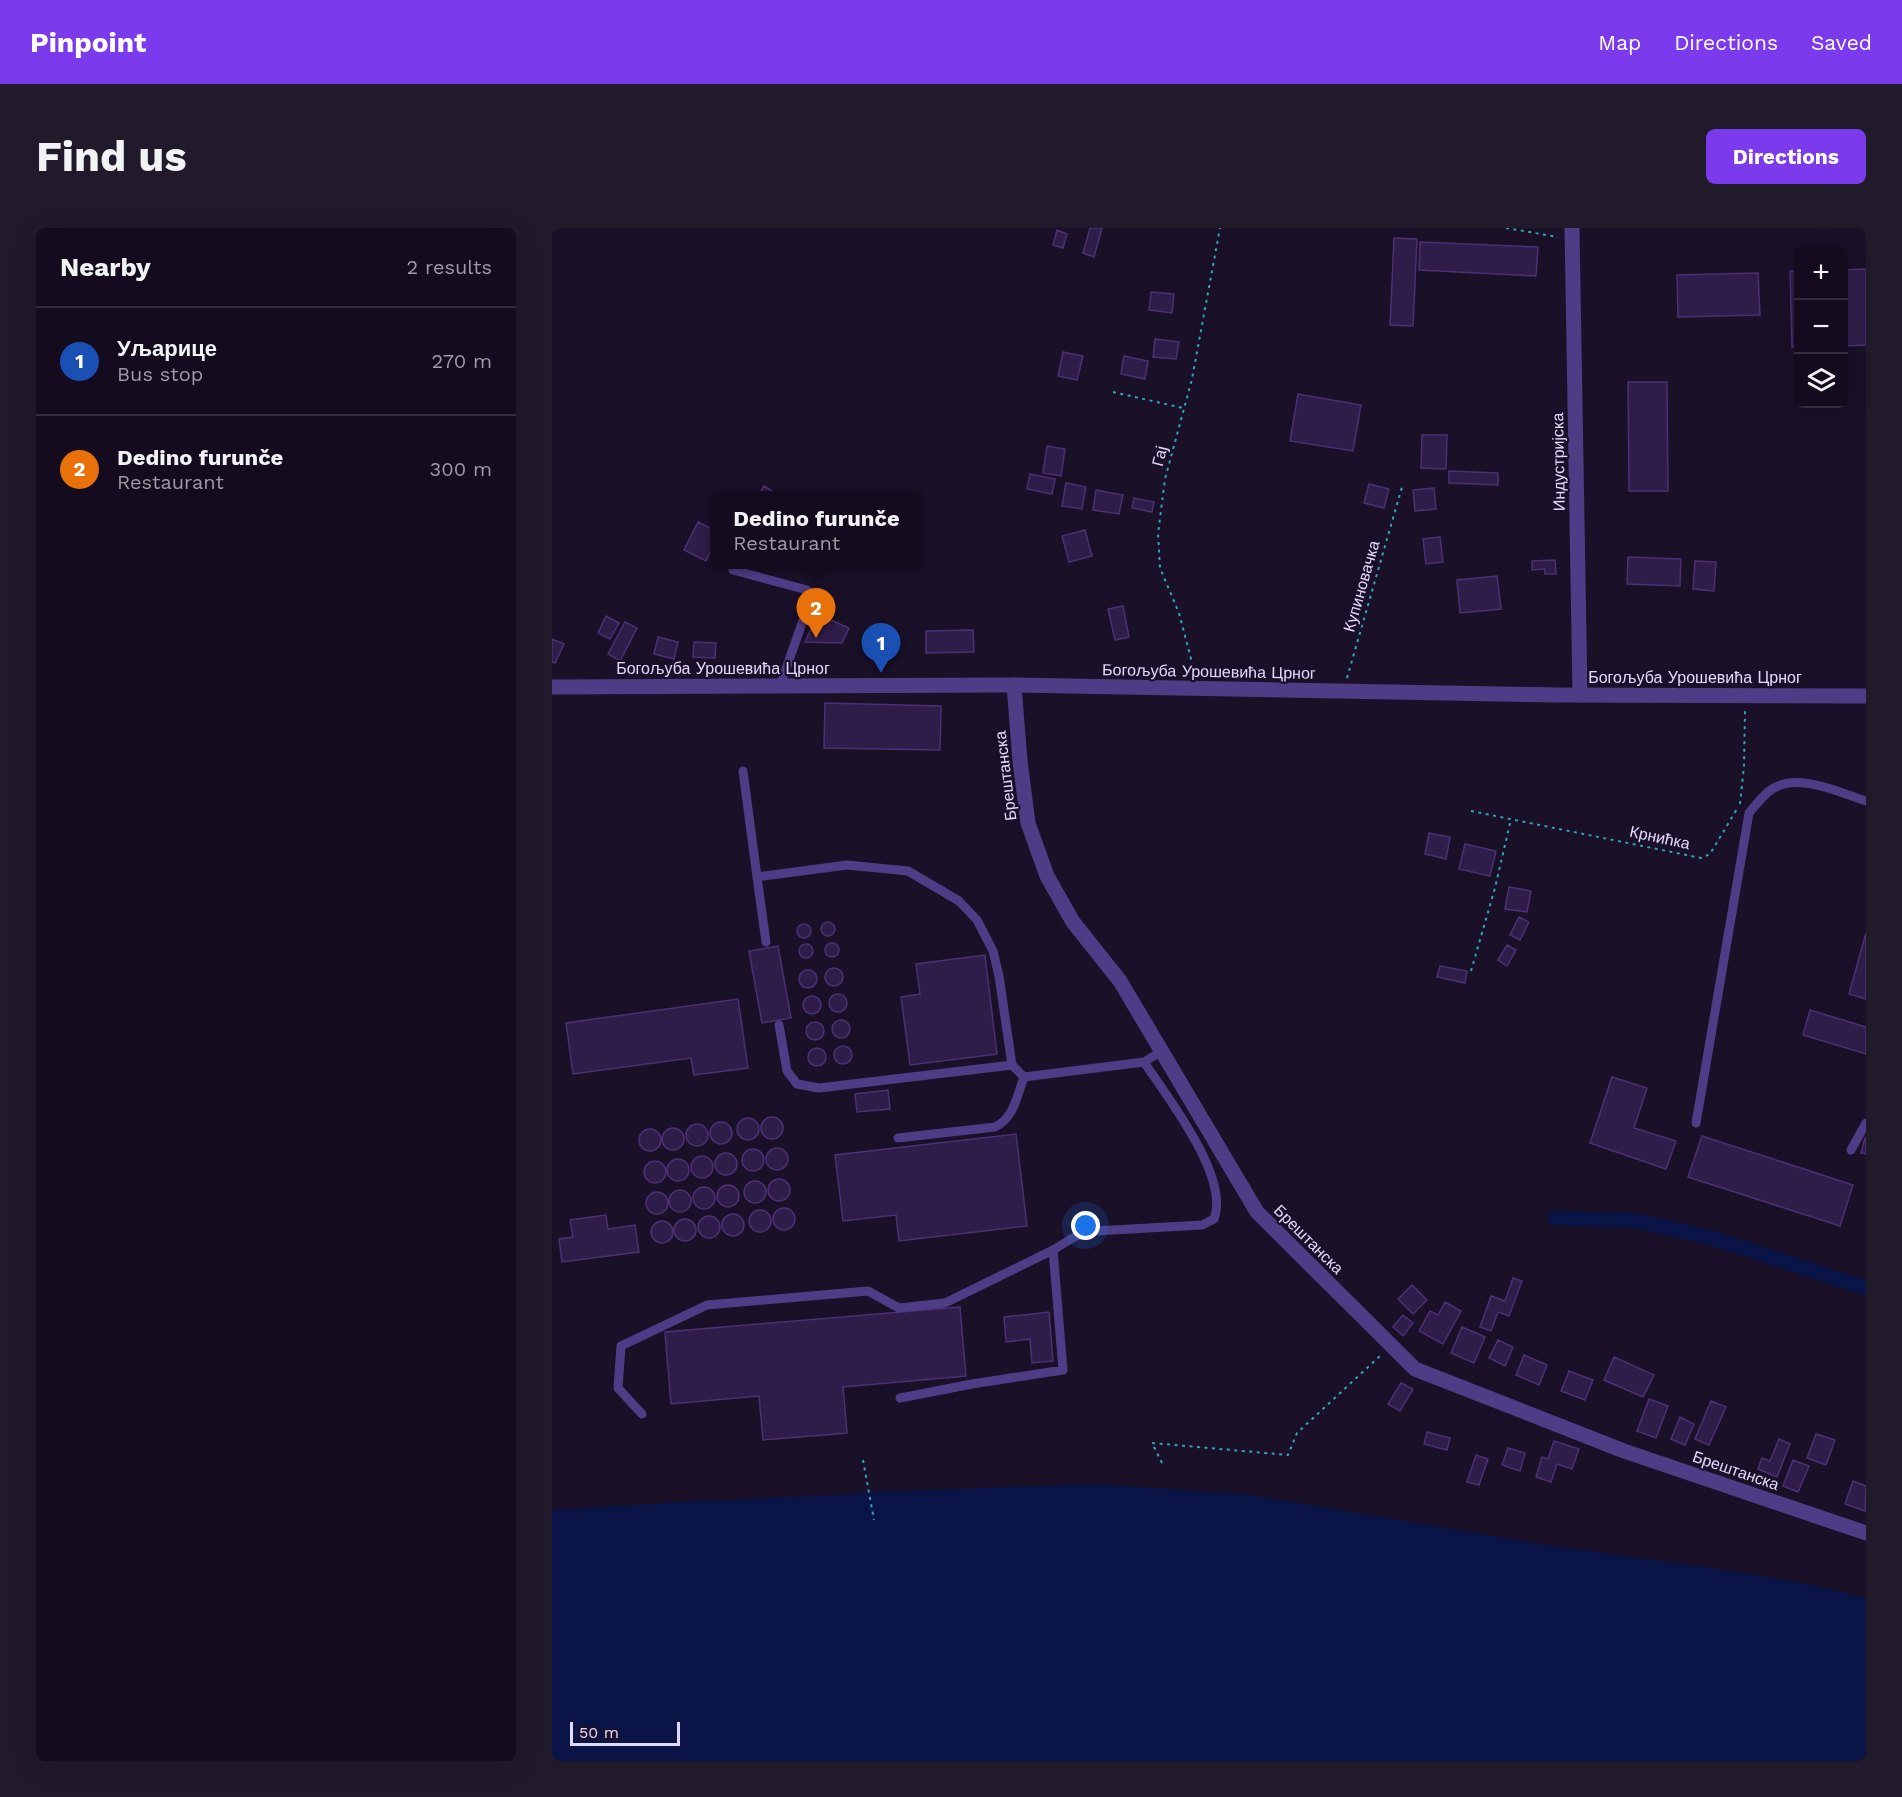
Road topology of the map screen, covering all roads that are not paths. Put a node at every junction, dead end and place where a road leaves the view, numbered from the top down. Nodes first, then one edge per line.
1 (1572, 234) edge
2 (733, 570) dead end
3 (780, 686) junction
4 (1014, 686) junction
5 (552, 687) edge
6 (1580, 695) junction
7 (1866, 696) edge
8 (743, 771) dead end
9 (1866, 801) edge
10 (757, 877) junction
11 (766, 942) dead end
12 (779, 1025) dead end
13 (1162, 1052) junction
14 (1144, 1062) junction
15 (1012, 1065) junction
16 (1024, 1077) junction
17 (1696, 1123) dead end
18 (1866, 1123) edge
19 (898, 1138) dead end
20 (1851, 1150) dead end
21 (1053, 1250) junction
22 (900, 1398) dead end
23 (642, 1414) dead end
24 (1866, 1533) edge

1 - 6 street, Индустријска
2 - 3 lane
3 - 4 street, Богољуба Урошевића Црног
3 - 5 street, Богољуба Урошевића Црног
4 - 6 street, Богољуба Урошевића Црног
4 - 13 street, Брештанска
6 - 7 street, Богољуба Урошевића Црног
8 - 10 lane
9 - 17 lane
10 - 11 lane
10 - 15 lane
12 - 15 lane
13 - 14 lane
13 - 24 street, Брештанска
14 - 16 lane
14 - 21 lane
15 - 16 lane
16 - 19 lane
18 - 20 lane
21 - 22 lane
21 - 23 lane

